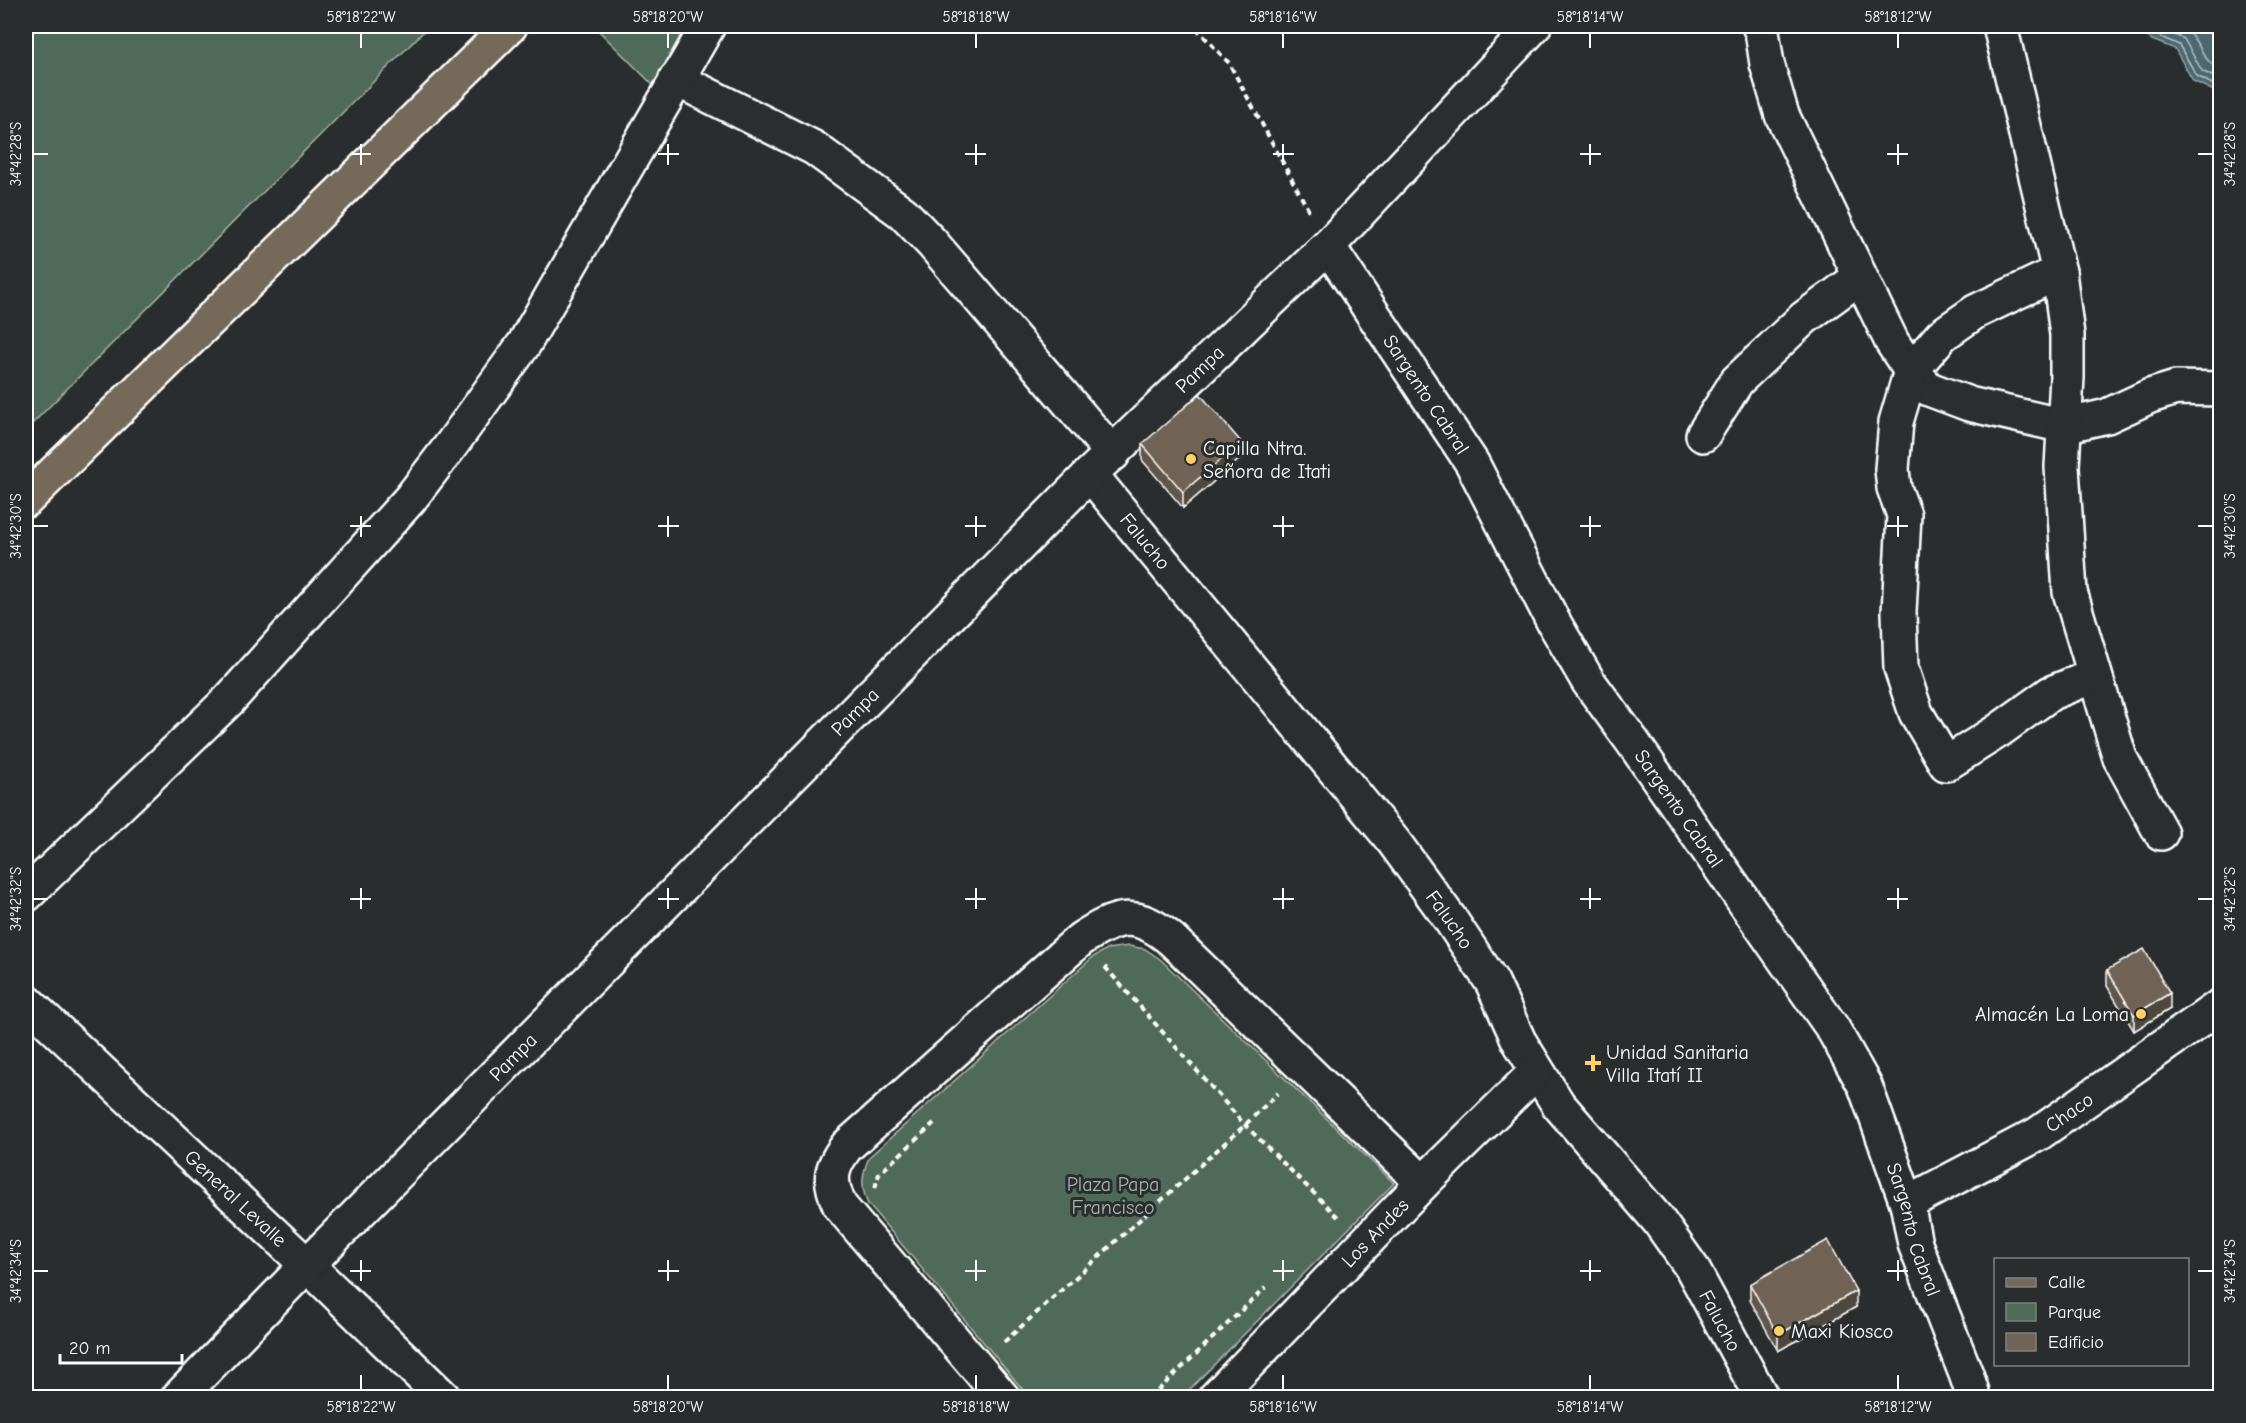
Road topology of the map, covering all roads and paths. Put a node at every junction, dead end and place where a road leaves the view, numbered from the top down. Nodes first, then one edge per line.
1 (510, 26) edge
2 (708, 26) edge
3 (1534, 26) edge
4 (1759, 26) edge
5 (2000, 26) edge
6 (1196, 28) dead end
7 (676, 79) junction
8 (1328, 246) junction
9 (2059, 272) junction
10 (1860, 277) junction
11 (1911, 371) junction
12 (2220, 389) edge
13 (2064, 426) junction
14 (1703, 435) dead end
15 (1102, 464) junction
16 (26, 500) edge
17 (2094, 676) junction
18 (2161, 833) dead end
19 (26, 895) edge
20 (1095, 973) dead end
21 (26, 1000) edge
22 (2220, 1006) edge
23 (1303, 1068) junction
24 (1537, 1071) junction
25 (940, 1118) dead end
26 (1245, 1125) junction
27 (1423, 1183) junction
28 (876, 1195) dead end
29 (1907, 1203) junction
30 (1347, 1210) dead end
31 (1339, 1218) junction
32 (1330, 1226) dead end
33 (1365, 1242) junction
34 (307, 1265) junction
35 (1270, 1283) dead end
36 (976, 1366) junction
37 (178, 1398) edge
38 (444, 1398) edge
39 (1003, 1398) edge
40 (1150, 1398) edge
41 (1215, 1398) edge
42 (1762, 1398) edge
43 (1970, 1398) edge

1 - 16 main road
2 - 7 street
3 - 8 street, Pampa
4 - 10 street
5 - 9 street
6 - 8 path
7 - 15 street, Falucho
7 - 19 street
8 - 15 street, Pampa
8 - 29 street, Sargento Cabral
9 - 11 street
9 - 13 street
10 - 11 street
10 - 14 street
11 - 13 street
11 - 17 street
12 - 13 street
13 - 17 street
15 - 24 street, Falucho
15 - 34 street, Pampa
17 - 18 street
20 - 26 path
21 - 34 street, General Levalle
22 - 29 street, Chaco
23 - 26 path
23 - 27 street
23 - 36 street
24 - 27 street, Los Andes
24 - 42 street, Falucho
25 - 28 path
26 - 31 path
26 - 36 path
27 - 33 street, Los Andes
29 - 43 street, Sargento Cabral
30 - 31 path
31 - 32 path
31 - 33 path
33 - 41 street, Los Andes
34 - 37 street, Pampa
34 - 38 street, General Levalle
35 - 40 path
36 - 39 street

